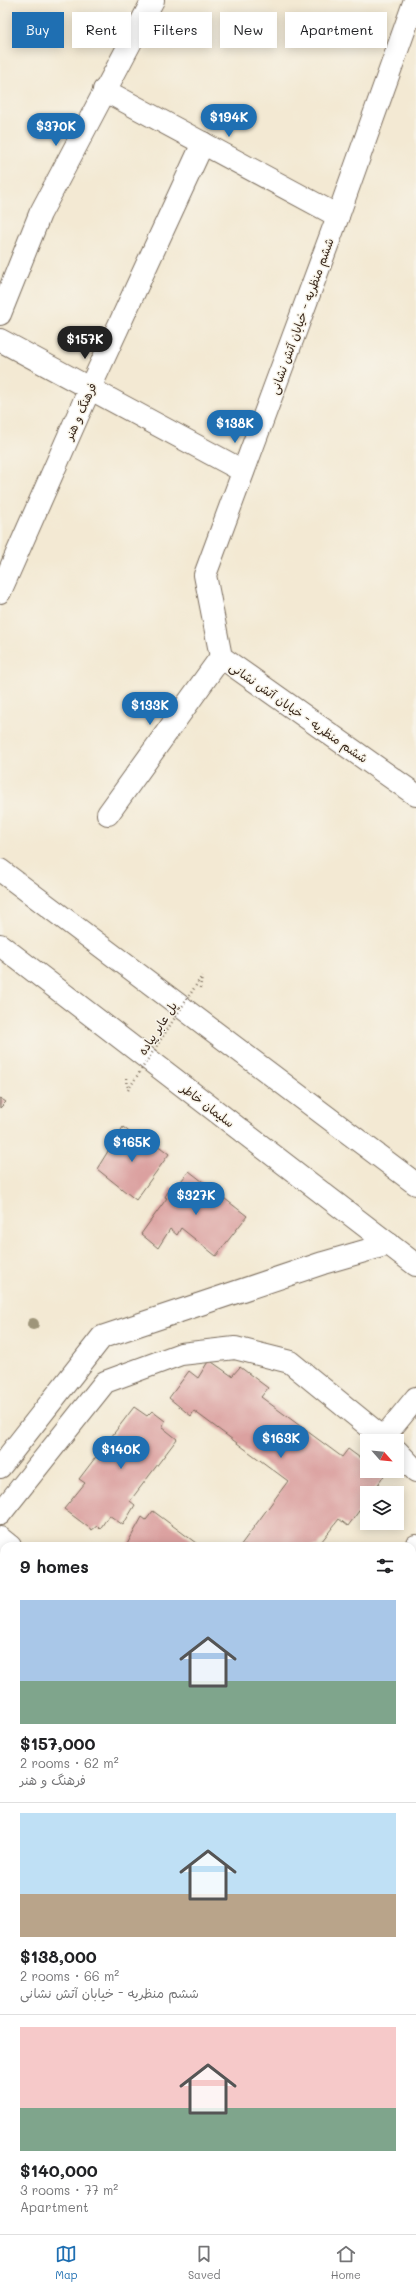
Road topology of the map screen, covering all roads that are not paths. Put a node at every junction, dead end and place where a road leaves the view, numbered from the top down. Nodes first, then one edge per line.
1 (153, 0) edge
2 (415, 0) edge
3 (104, 90) junction
4 (203, 143) junction
5 (338, 216) junction
6 (0, 314) edge
7 (0, 340) edge
8 (90, 388) junction
9 (244, 471) junction
10 (0, 592) edge
11 (221, 657) junction
12 (414, 789) edge
13 (108, 814) dead end
14 (0, 870) edge
15 (0, 946) edge
16 (416, 1184) edge
17 (389, 1244) junction
18 (416, 1264) edge
19 (416, 1398) edge
20 (378, 1434) edge
21 (394, 1434) edge
22 (404, 1459) edge
23 (0, 1467) edge
24 (416, 1471) edge
25 (0, 1514) edge

1 - 3 main road
2 - 5 main road, ششم منظریه - خیابان آتش نشانی
3 - 4 main road
3 - 6 main road
4 - 5 main road
4 - 8 main road, فرهنگ و هنر
5 - 9 main road, ششم منظریه - خیابان آتش نشانی
7 - 8 main road
8 - 9 main road
8 - 10 main road, فرهنگ و هنر
9 - 11 main road, ششم منظریه - خیابان آتش نشانی
11 - 12 main road, ششم منظریه - خیابان آتش نشانی
11 - 13 main road
14 - 16 main road
15 - 17 main road, سلیمان خاطر
17 - 18 main road, سلیمان خاطر
17 - 23 main road
19 - 21 main road
20 - 25 main road
22 - 24 main road

